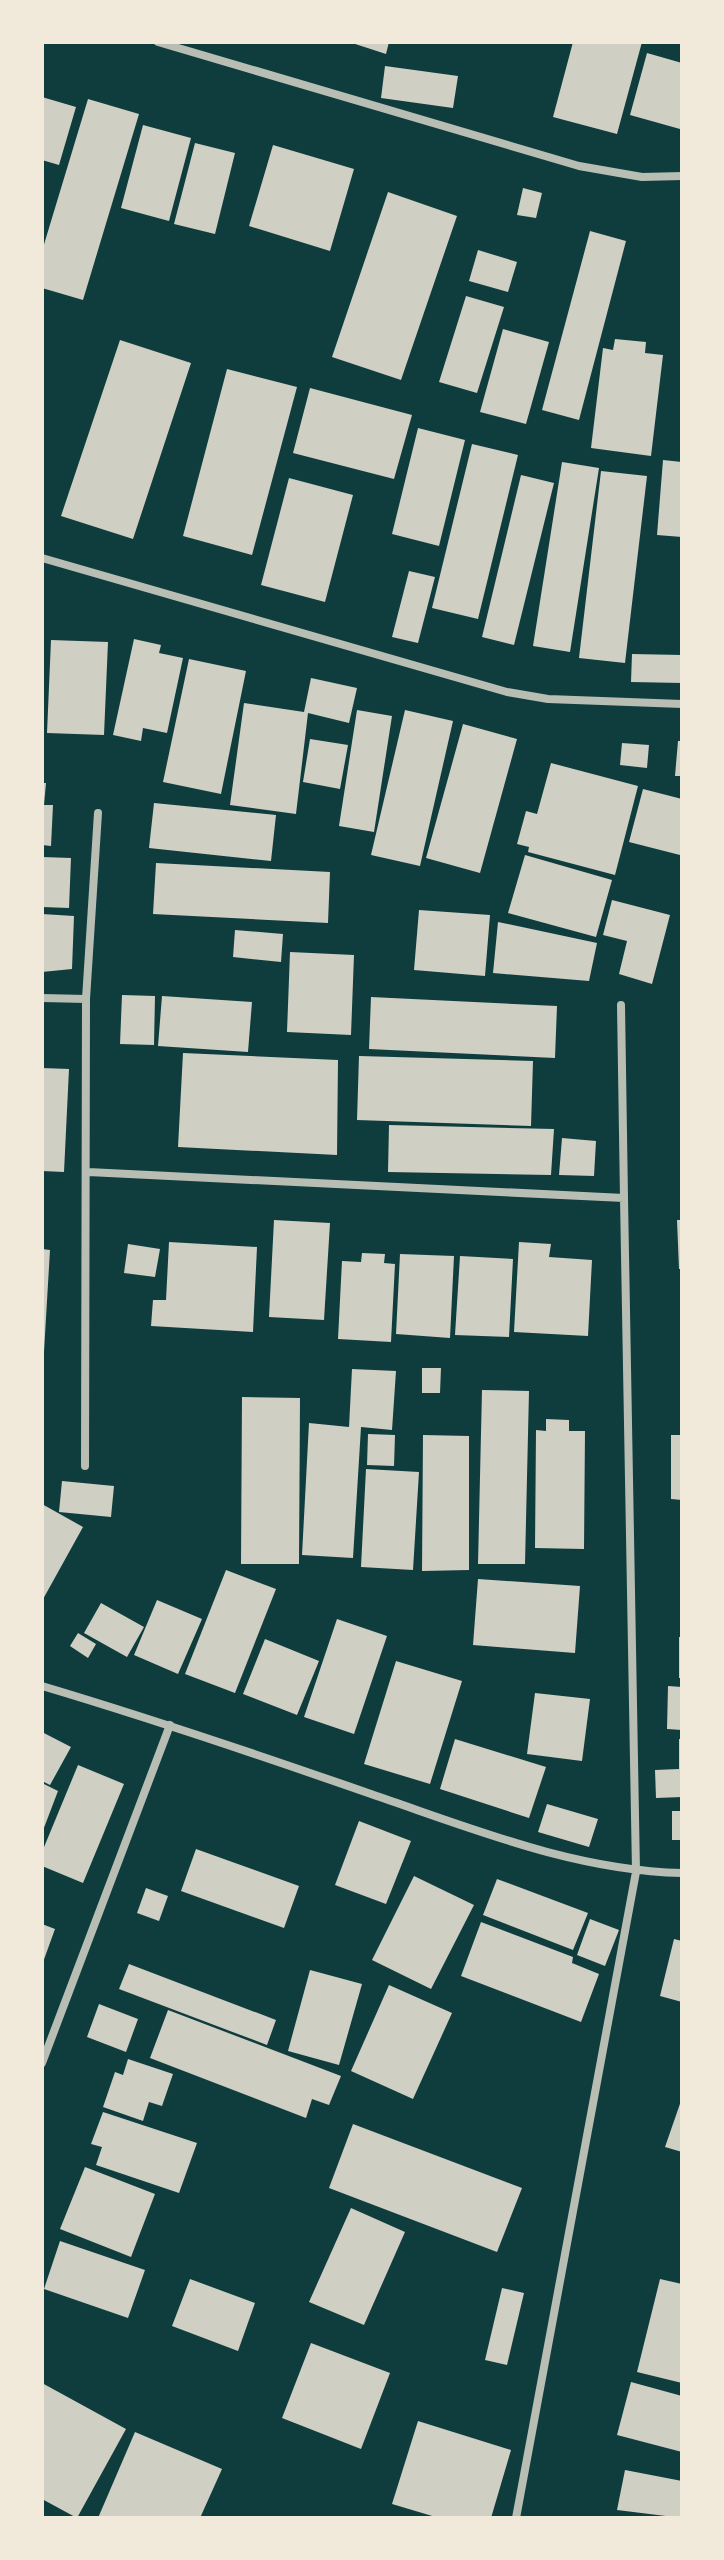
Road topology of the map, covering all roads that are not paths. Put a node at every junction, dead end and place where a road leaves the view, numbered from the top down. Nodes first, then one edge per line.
1 (158, 42) edge
2 (682, 176) edge
3 (42, 558) edge
4 (682, 704) edge
5 (98, 813) dead end
6 (42, 998) edge
7 (86, 999) junction
8 (621, 1005) dead end
9 (88, 1172) junction
10 (624, 1198) junction
11 (85, 1466) dead end
12 (42, 1686) edge
13 (170, 1725) junction
14 (636, 1872) junction
15 (682, 1873) edge
16 (42, 2063) edge
17 (516, 2518) edge

1 - 2 street
3 - 4 street
5 - 7 street
6 - 7 street
7 - 9 street
8 - 10 street
9 - 10 street
9 - 11 street
10 - 14 street
12 - 13 street
13 - 14 street
13 - 16 street
14 - 15 street
14 - 17 street

